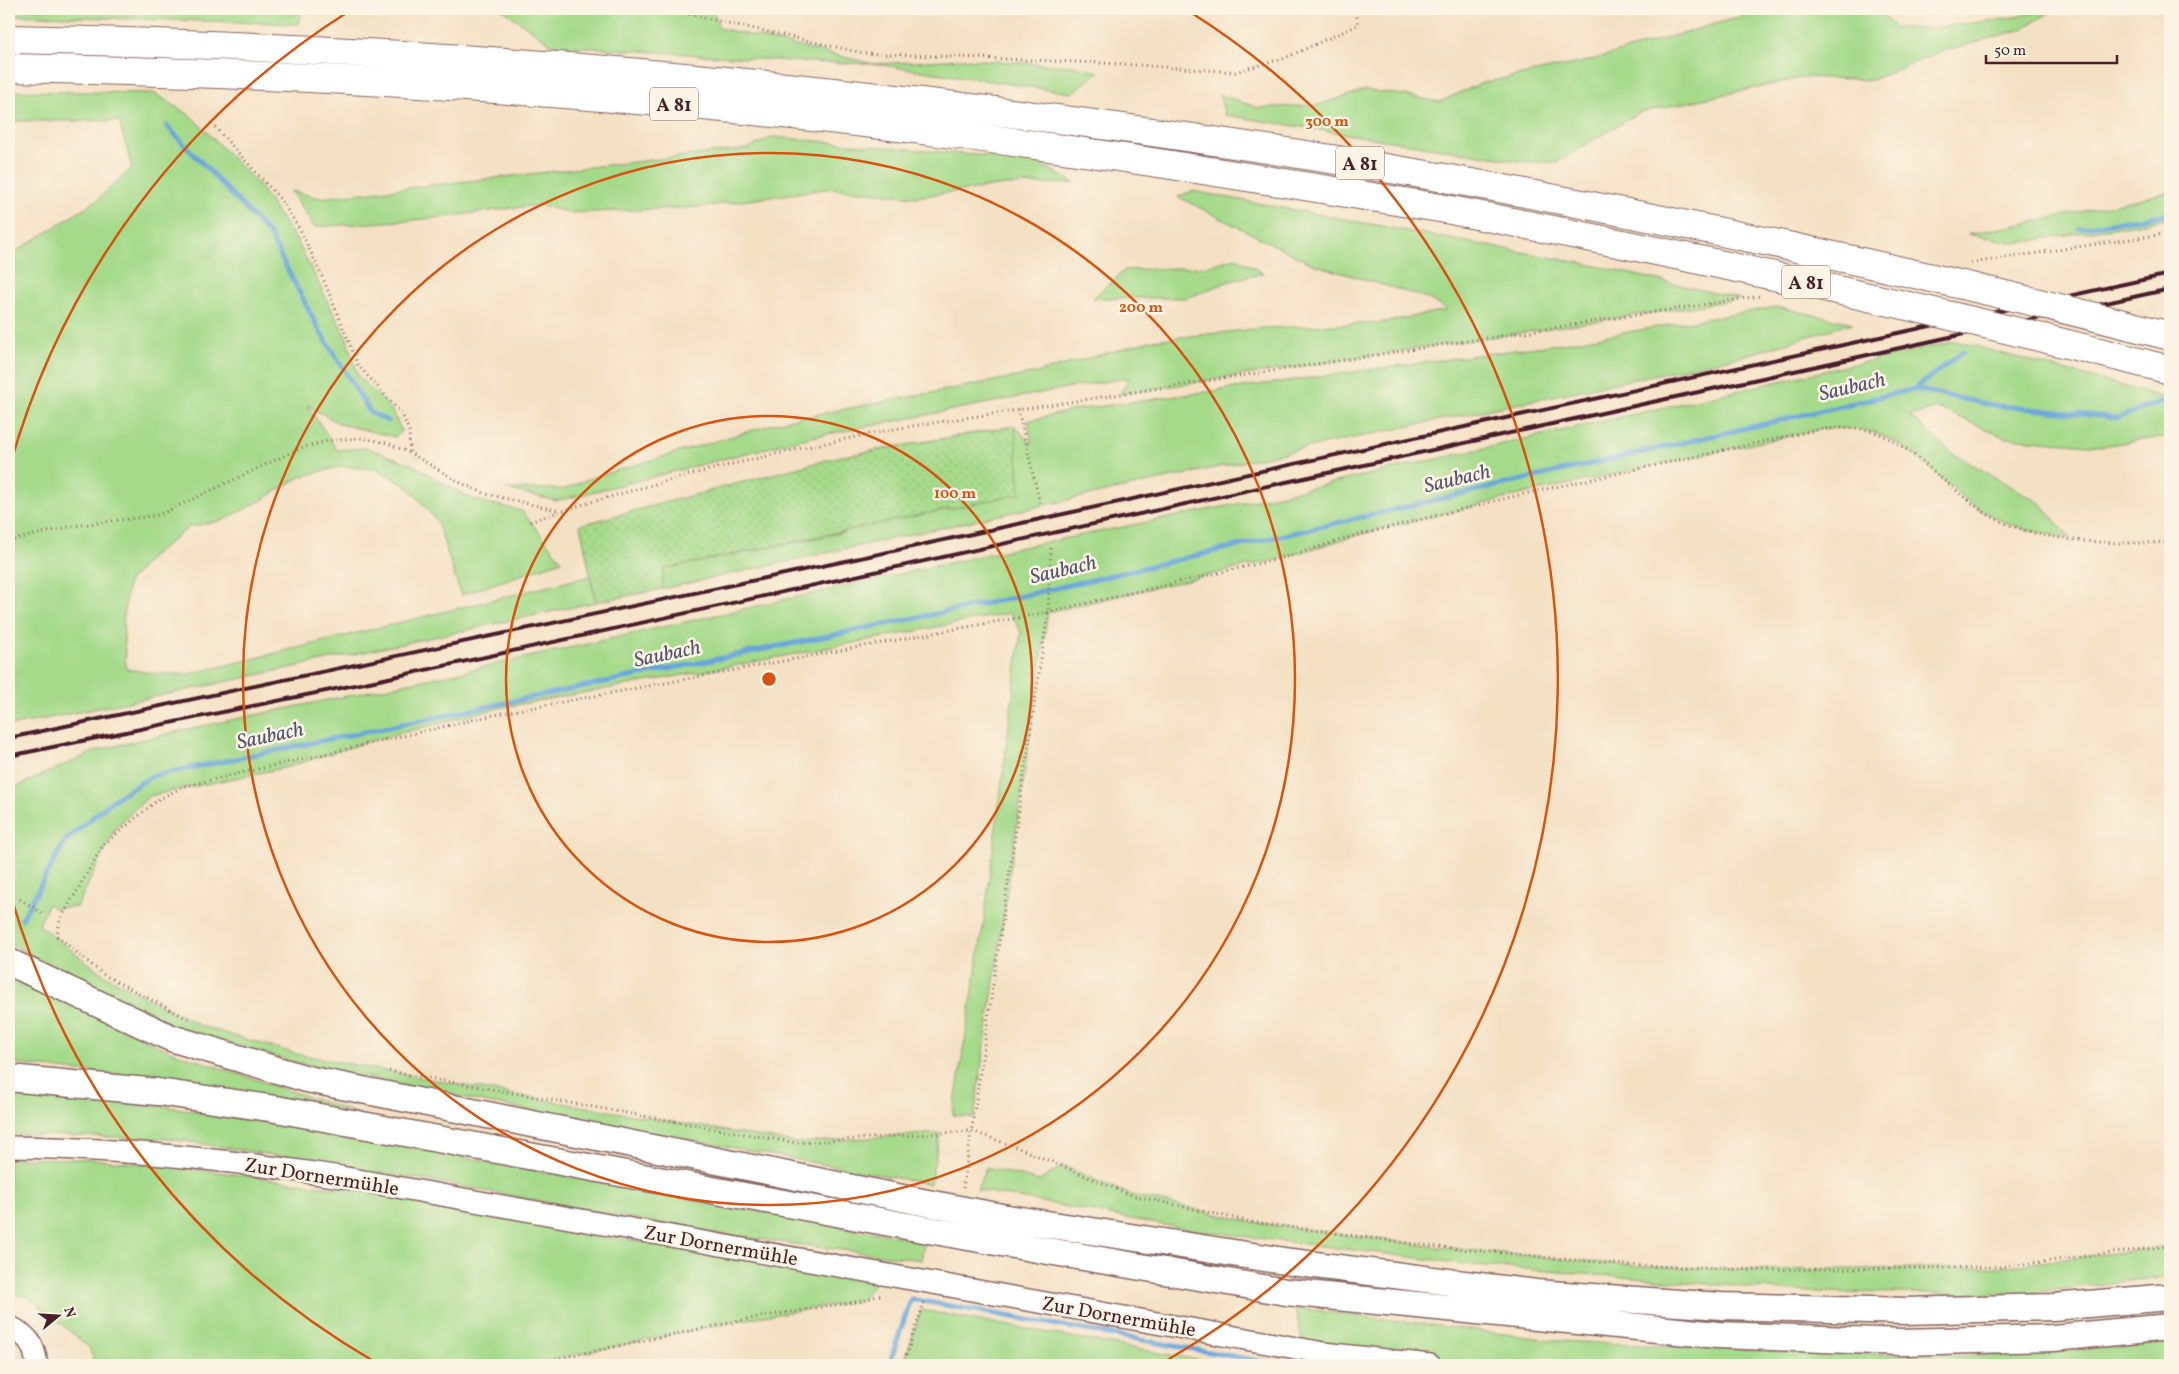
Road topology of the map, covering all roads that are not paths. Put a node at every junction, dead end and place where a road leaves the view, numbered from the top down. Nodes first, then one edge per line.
1 (9, 39) edge
2 (9, 68) edge
3 (2170, 336) edge
4 (2170, 370) edge
5 (9, 962) edge
6 (9, 1078) edge
7 (9, 1147) edge
8 (2170, 1297) edge
9 (9, 1326) edge
10 (2170, 1327) edge
11 (37, 1365) edge
12 (1430, 1365) edge

1 - 3 highway, A 81, bridge
2 - 4 highway, A 81, bridge
5 - 8 main road, bridge
6 - 10 main road, bridge
7 - 12 street, Zur Dornermühle
9 - 11 street

